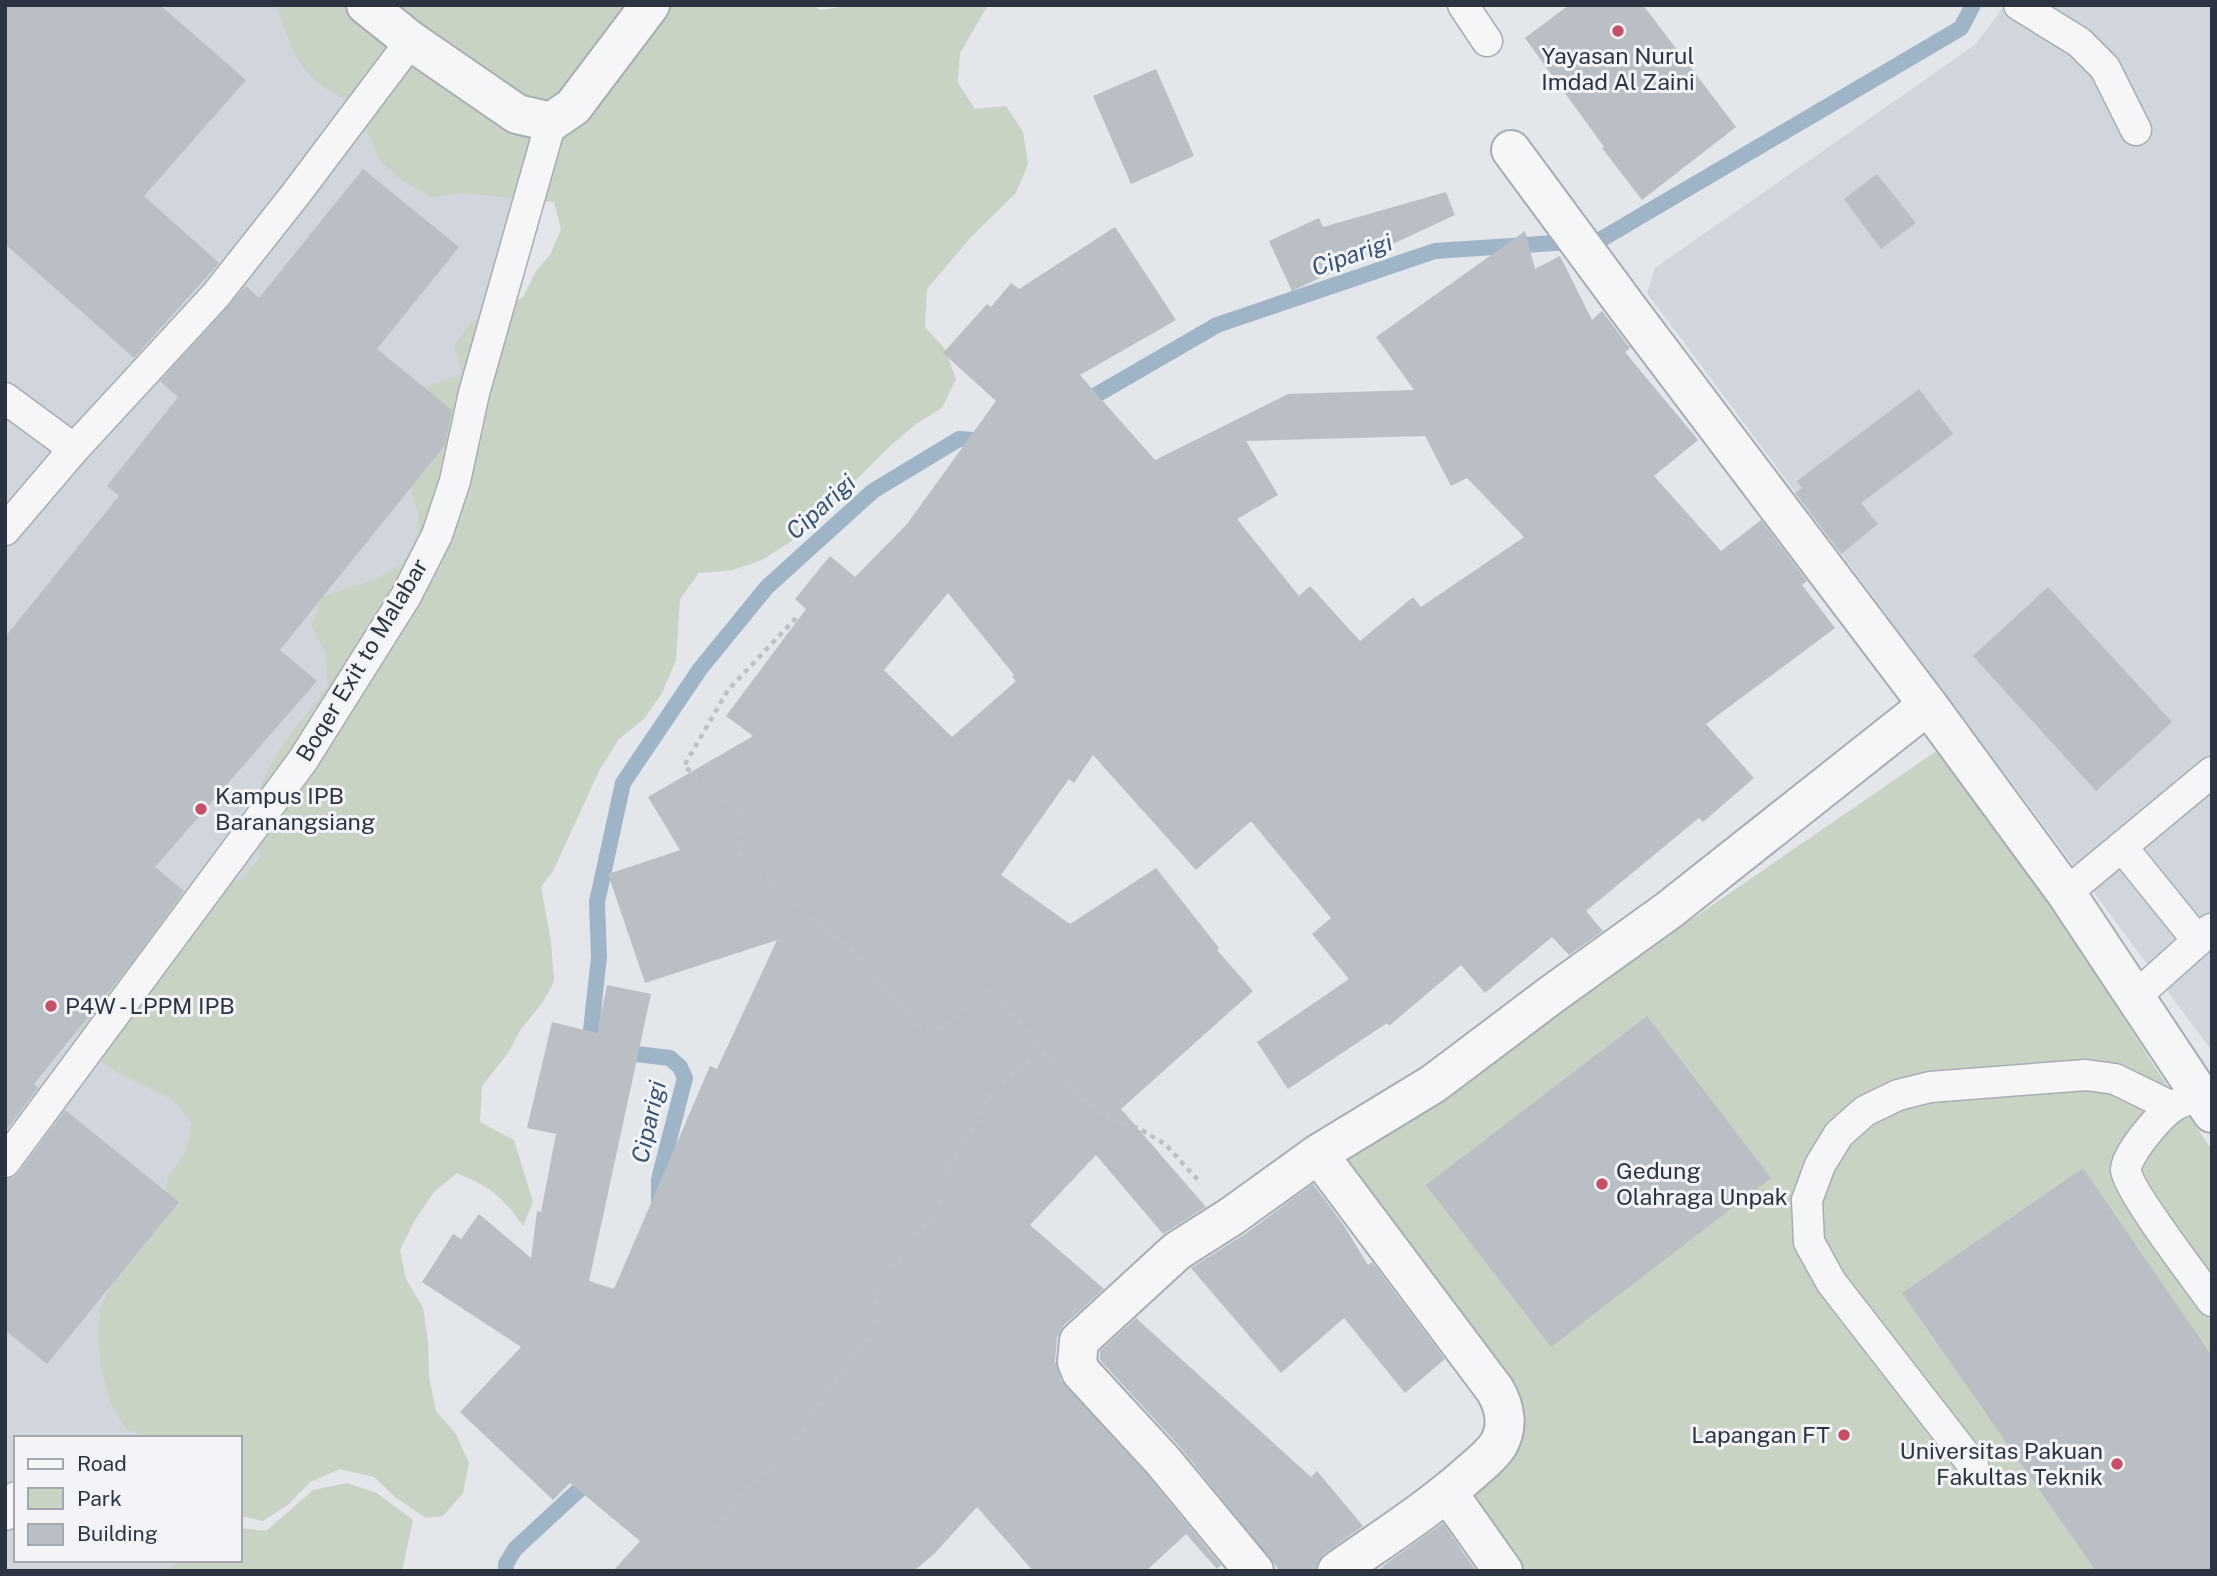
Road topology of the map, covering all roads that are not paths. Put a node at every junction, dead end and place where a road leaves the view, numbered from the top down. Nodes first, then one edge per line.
1 (366, 5) edge
2 (650, 5) edge
3 (1463, 5) edge
4 (2019, 5) edge
5 (411, 41) junction
6 (1487, 41) dead end
7 (551, 122) junction
8 (2136, 130) dead end
9 (1511, 150) dead end
10 (5, 398) edge
11 (74, 449) junction
12 (5, 530) edge
13 (1928, 705) junction
14 (2212, 772) edge
15 (2122, 847) junction
16 (2066, 893) junction
17 (2205, 935) edge
18 (2136, 996) junction
19 (2194, 1105) edge
20 (1318, 1154) junction
21 (5, 1162) edge
22 (2212, 1301) edge
23 (1973, 1465) dead end
24 (1448, 1493) junction
25 (1254, 1571) edge
26 (1336, 1571) edge
27 (1503, 1571) edge

1 - 5 street
2 - 7 street
3 - 6 lane
4 - 8 lane
5 - 7 street
5 - 11 lane
7 - 21 lane, Boqer Exit to Malabar
9 - 13 street
10 - 11 lane
11 - 12 lane
13 - 16 street
13 - 20 street
14 - 15 lane
15 - 16 lane
15 - 17 lane
16 - 18 street
17 - 18 lane
18 - 19 street
19 - 22 lane
19 - 23 lane
20 - 24 street
20 - 25 street
24 - 26 street
24 - 27 street

